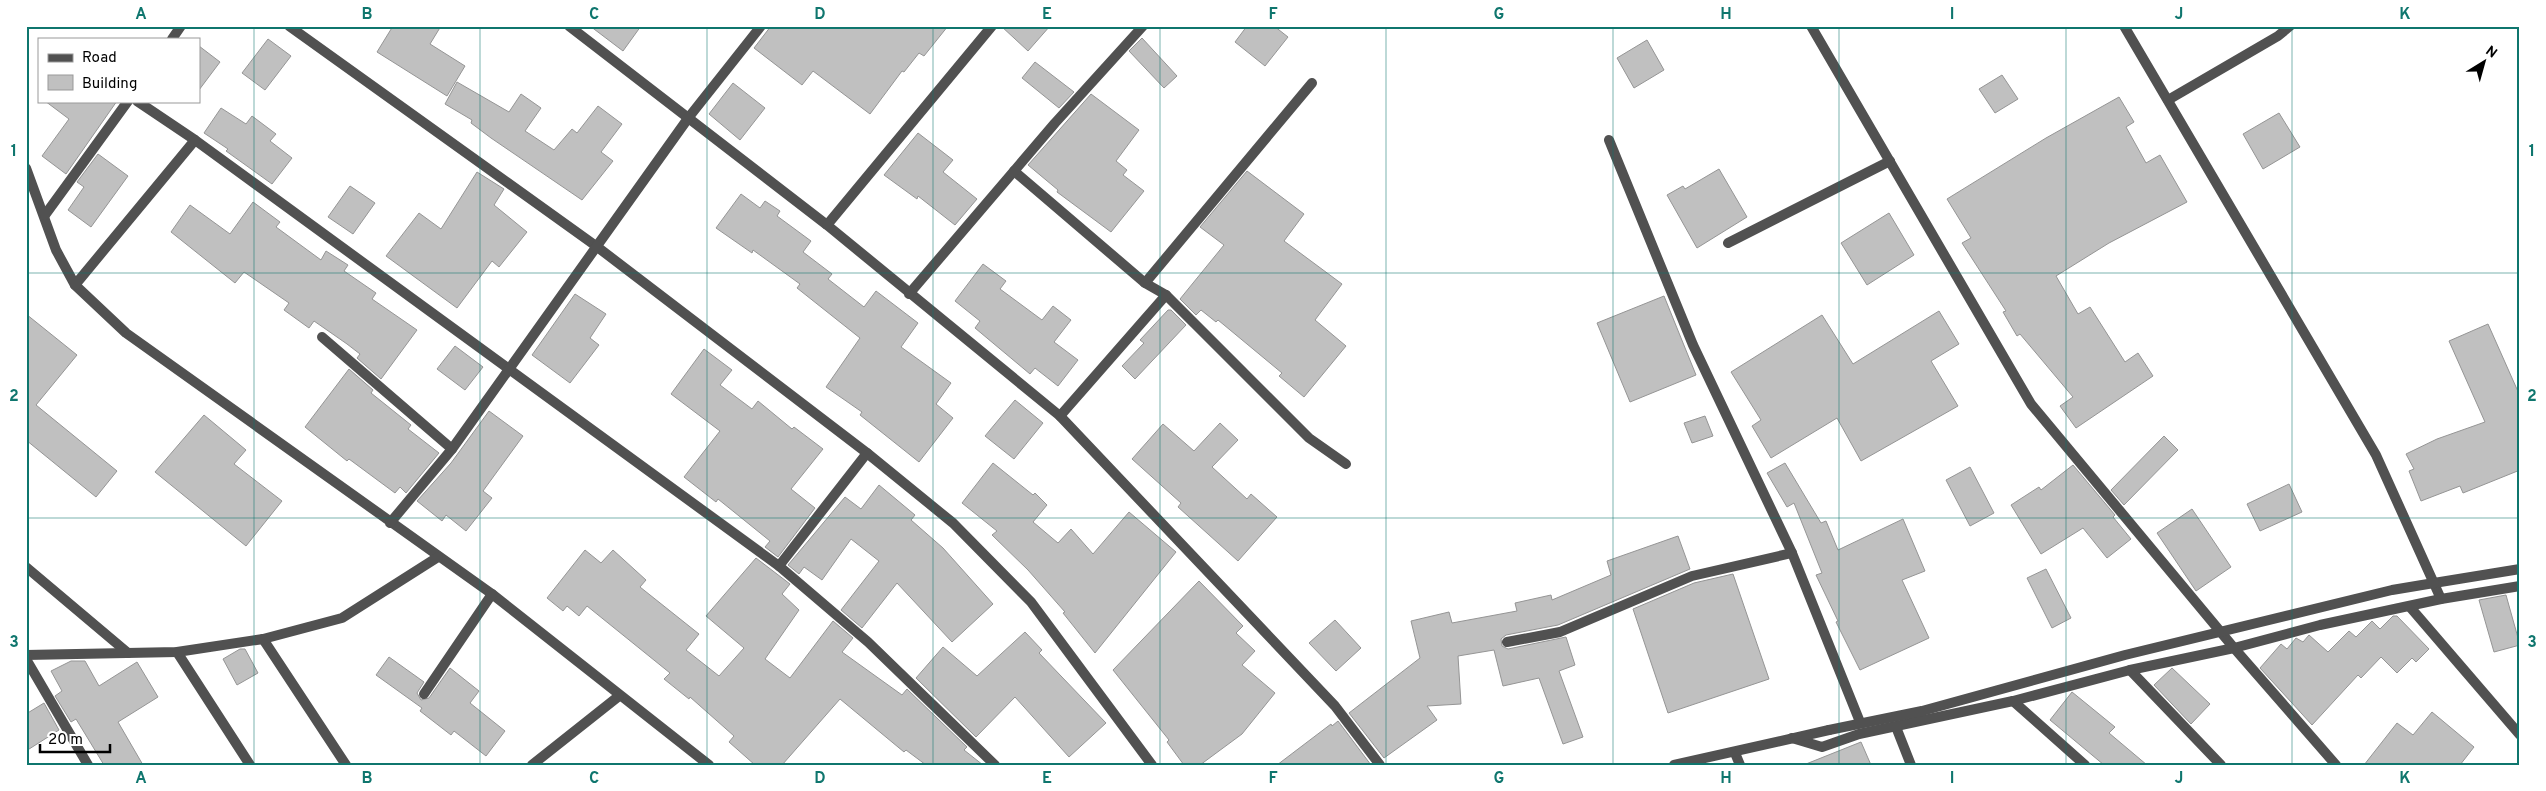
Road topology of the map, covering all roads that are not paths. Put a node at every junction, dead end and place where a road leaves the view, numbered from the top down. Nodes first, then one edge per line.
1 (181, 26) edge
2 (289, 26) edge
3 (569, 26) edge
4 (761, 26) edge
5 (992, 26) edge
6 (1143, 26) edge
7 (1811, 26) edge
8 (2124, 26) edge
9 (2290, 26) edge
10 (173, 38) edge
11 (1312, 83) dead end
12 (2168, 100) junction
13 (127, 102) edge
14 (138, 102) edge
15 (689, 117) junction
16 (195, 140) junction
17 (1609, 140) dead end
18 (1890, 161) junction
19 (26, 168) edge
20 (1014, 171) junction
21 (45, 215) junction
22 (827, 225) junction
23 (1728, 243) dead end
24 (597, 247) junction
25 (1145, 283) junction
26 (75, 285) junction
27 (909, 294) junction
28 (1166, 295) junction
29 (322, 337) dead end
30 (510, 368) junction
31 (1060, 416) junction
32 (452, 449) junction
33 (867, 453) junction
34 (1346, 464) dead end
35 (390, 523) junction
36 (1792, 552) junction
37 (438, 556) junction
38 (780, 566) junction
39 (26, 567) edge
40 (2520, 569) edge
41 (2520, 586) edge
42 (492, 594) junction
43 (2441, 599) junction
44 (2410, 608) junction
45 (263, 639) junction
46 (1507, 642) dead end
47 (2234, 648) junction
48 (177, 652) junction
49 (128, 653) junction
50 (26, 657) edge
51 (2130, 670) junction
52 (424, 694) dead end
53 (619, 696) junction
54 (2013, 701) junction
55 (1860, 722) junction
56 (1896, 727) junction
57 (2520, 735) edge
58 (1792, 738) junction
59 (1734, 753) junction
60 (88, 765) edge
61 (250, 765) edge
62 (346, 765) edge
63 (532, 765) edge
64 (709, 765) edge
65 (995, 765) edge
66 (1152, 765) edge
67 (1380, 765) edge
68 (1674, 765) edge
69 (1740, 765) edge
70 (1911, 765) edge
71 (2085, 765) edge
72 (2221, 765) edge
73 (2336, 765) edge

1 - 10 street
2 - 24 street
3 - 15 street
4 - 15 street
5 - 22 street
6 - 20 street
7 - 18 street
8 - 12 street
9 - 12 street
11 - 25 street
12 - 43 street
13 - 21 street
14 - 16 street
15 - 22 street
15 - 24 street
16 - 26 street
16 - 30 street
17 - 36 street
18 - 23 street
18 - 47 street
19 - 21 street
20 - 25 street
20 - 27 street
21 - 26 street
22 - 27 street
24 - 30 street
24 - 33 street
25 - 28 street
26 - 35 street
27 - 31 street
28 - 31 street
28 - 34 street
29 - 32 street
30 - 32 street
30 - 38 street
31 - 67 street
32 - 35 street
33 - 38 street
33 - 66 street
35 - 37 street
36 - 46 street
36 - 55 street
37 - 42 street
37 - 45 street
38 - 65 street
39 - 49 street
40 - 55 street, bridge
41 - 43 street
42 - 52 street
42 - 53 street
43 - 44 street
44 - 47 street
44 - 57 street
45 - 48 street
45 - 62 street
47 - 51 street
47 - 73 street
48 - 49 street
48 - 61 street
49 - 50 street
50 - 60 street
51 - 54 street
51 - 72 street
53 - 63 street
53 - 64 street
54 - 56 street
54 - 71 street
55 - 58 street, bridge
56 - 58 street
56 - 70 street
58 - 59 street
59 - 68 street
59 - 69 street

